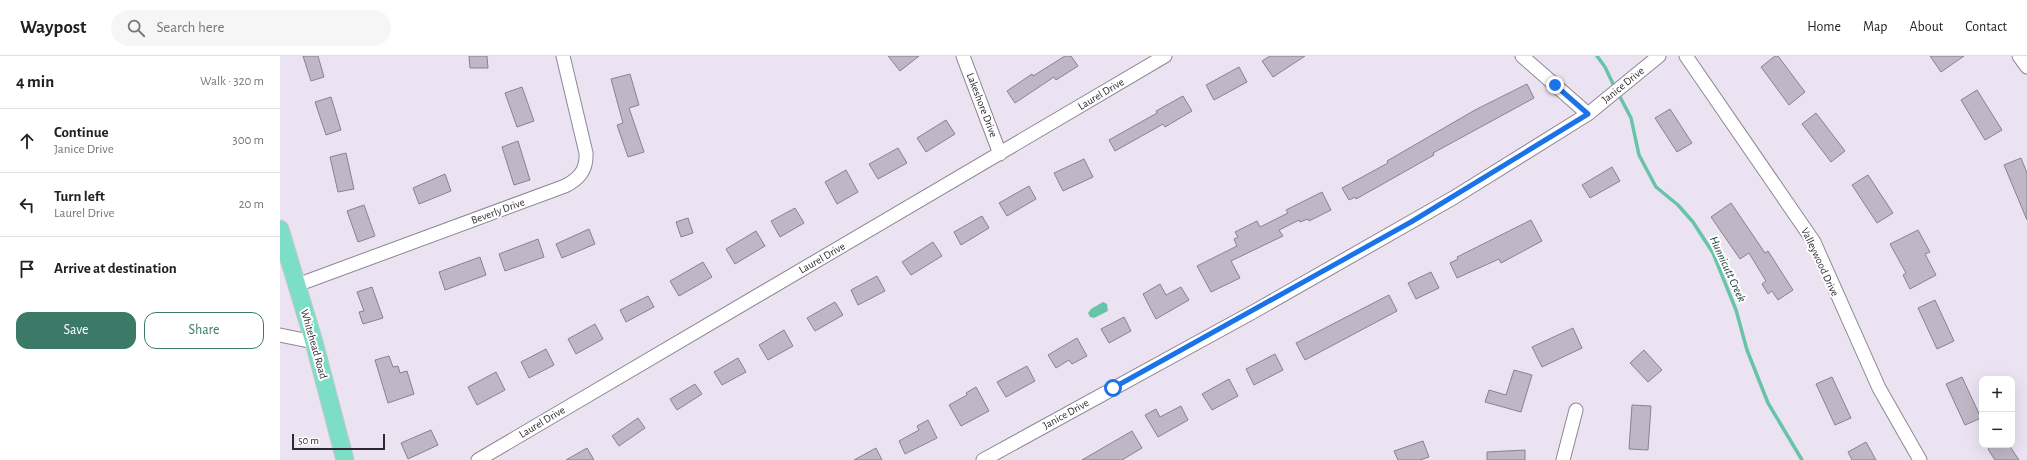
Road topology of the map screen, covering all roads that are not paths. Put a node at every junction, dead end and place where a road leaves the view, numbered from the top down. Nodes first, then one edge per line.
1 (562, 56) edge
2 (963, 56) edge
3 (1165, 56) edge
4 (1522, 56) edge
5 (1659, 56) edge
6 (1686, 56) edge
7 (2019, 56) edge
8 (2027, 67) edge
9 (1588, 114) junction
10 (1000, 154) junction
11 (280, 229) edge
12 (297, 285) junction
13 (280, 335) edge
14 (314, 342) junction
15 (1576, 410) dead end
16 (345, 460) edge
17 (478, 460) edge
18 (983, 460) edge
19 (1563, 460) edge
20 (1920, 460) edge

1 - 12 street, Beverly Drive
2 - 10 street, Lakeshore Drive
3 - 10 street, Laurel Drive
4 - 9 street
5 - 9 street, Janice Drive
6 - 20 street, Valleywood Drive
7 - 8 street
9 - 18 street, Janice Drive
10 - 17 street, Laurel Drive
11 - 12 main road, Whitehead Road
12 - 14 main road, Whitehead Road
13 - 14 street
14 - 16 main road, Whitehead Road
15 - 19 street

